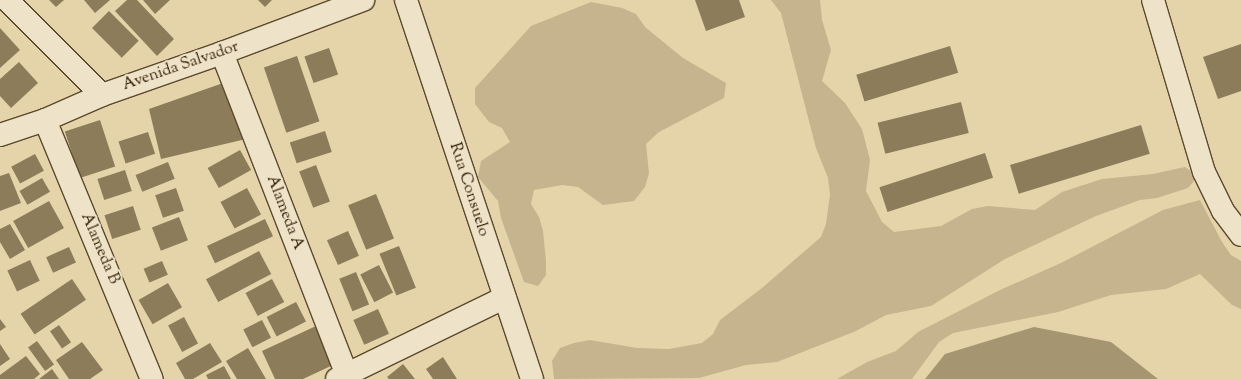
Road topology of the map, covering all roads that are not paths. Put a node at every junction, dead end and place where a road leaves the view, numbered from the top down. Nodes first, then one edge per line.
1 (7, 0) edge
2 (363, 0) edge
3 (406, 0) edge
4 (1153, 0) edge
5 (222, 53) junction
6 (102, 95) junction
7 (45, 120) junction
8 (0, 135) edge
9 (1241, 235) edge
10 (504, 298) junction
11 (342, 376) edge
12 (152, 379) edge
13 (532, 379) edge

1 - 6 street
2 - 5 street, Avenida Salvador
3 - 10 street, Rua Consuelo
4 - 9 street
5 - 6 street, Avenida Salvador
5 - 11 street, Alameda A
6 - 7 street, Avenida Salvador
7 - 8 street, Avenida Salvador
7 - 12 street, Alameda B
10 - 11 street
10 - 13 street, Rua Consuelo

